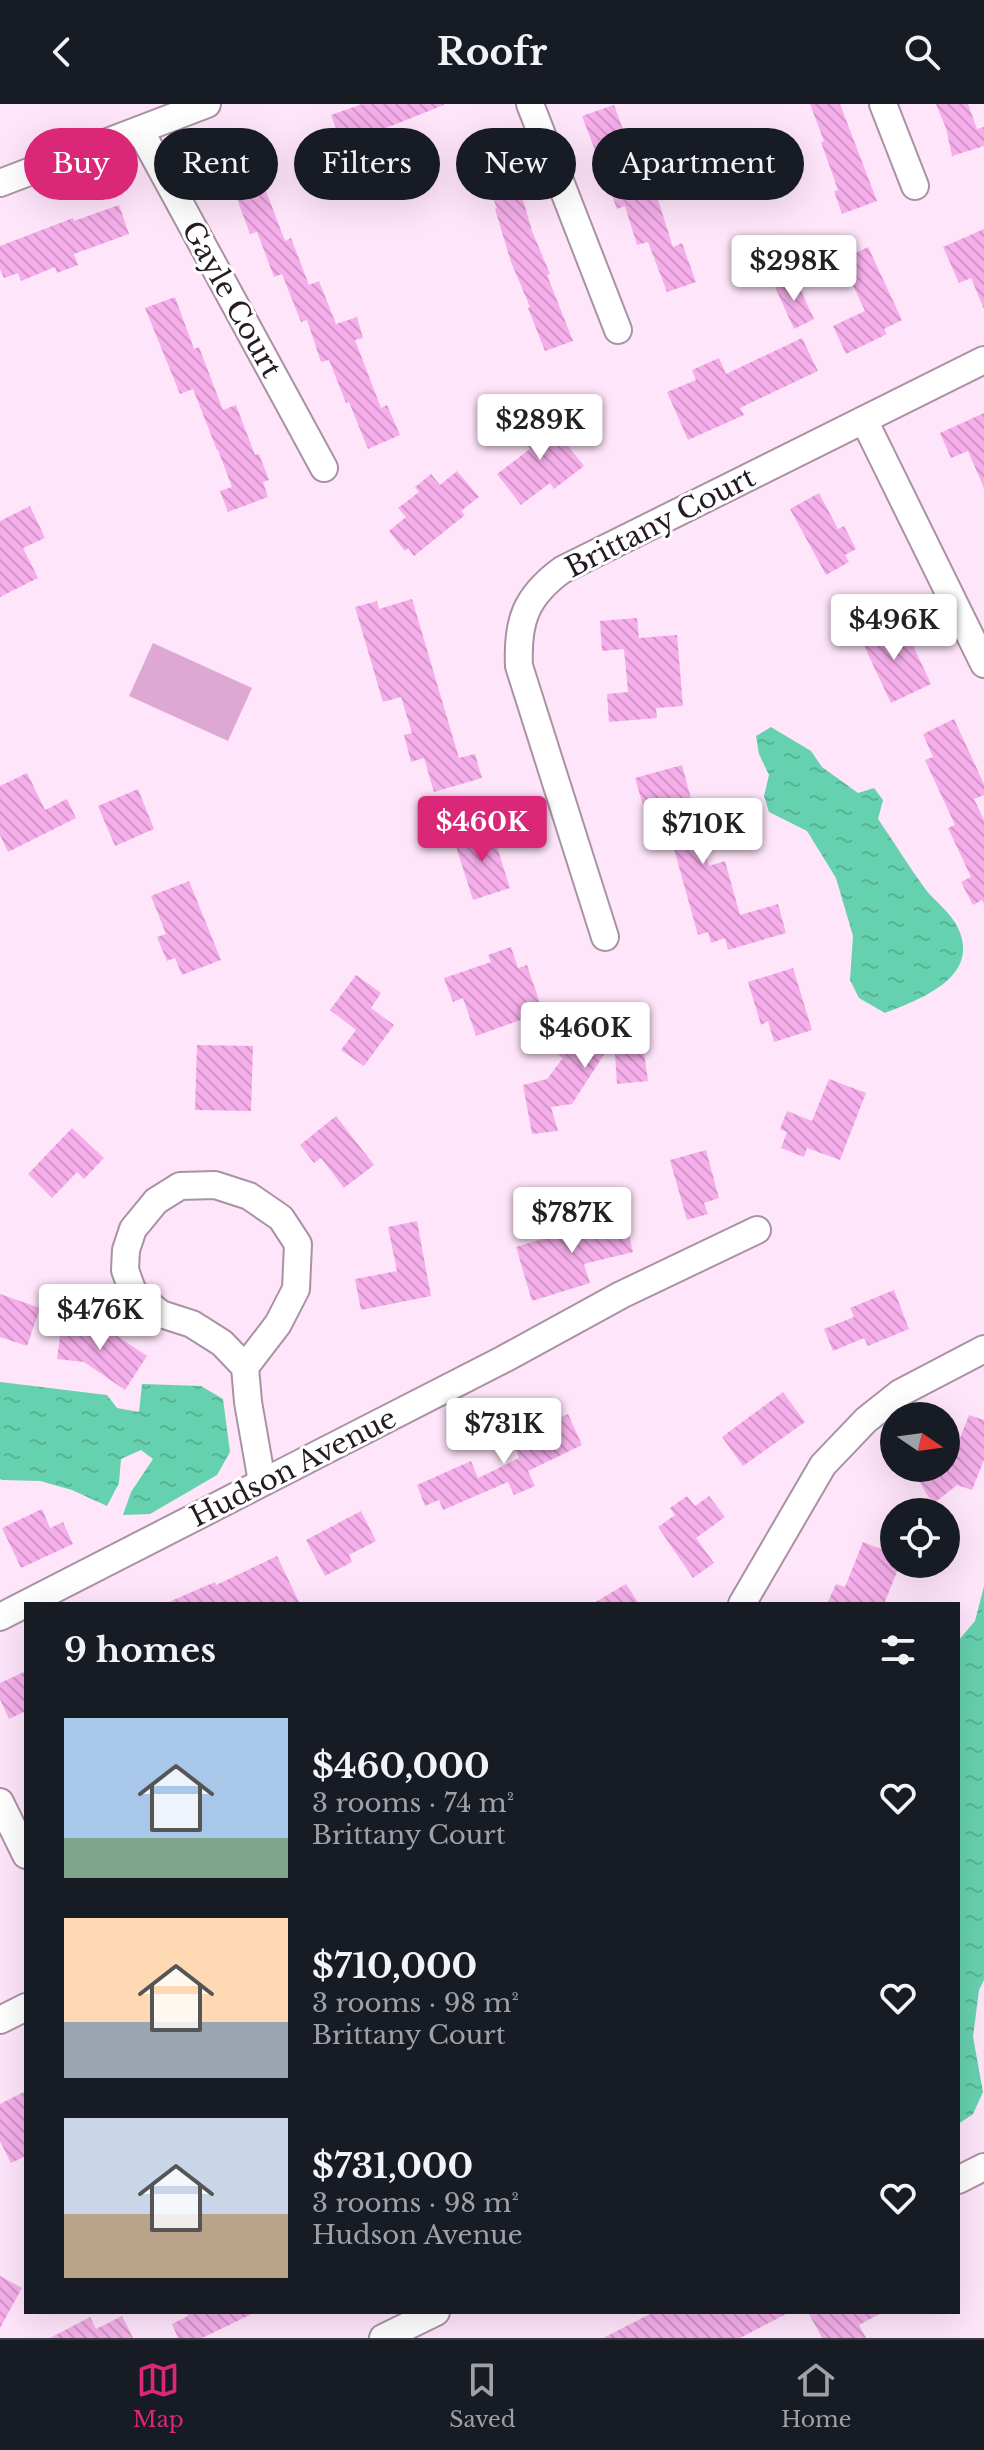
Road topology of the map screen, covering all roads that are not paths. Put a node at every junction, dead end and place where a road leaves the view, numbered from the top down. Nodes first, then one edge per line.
1 (207, 104) edge
2 (530, 104) edge
3 (883, 104) edge
4 (140, 130) junction
5 (0, 183) edge
6 (915, 186) dead end
7 (618, 330) dead end
8 (984, 360) edge
9 (864, 420) junction
10 (324, 468) dead end
11 (984, 664) edge
12 (605, 937) dead end
13 (757, 1230) dead end
14 (984, 1349) edge
15 (245, 1367) junction
16 (262, 1482) junction
17 (29, 1602) edge
18 (743, 1602) edge
19 (24, 1605) edge
20 (0, 1617) edge
21 (0, 1802) edge
22 (24, 1851) edge
23 (24, 2008) edge
24 (0, 2020) edge
25 (984, 2167) edge
26 (960, 2179) edge
27 (432, 2314) edge
28 (383, 2338) edge

1 - 4 street
2 - 7 street
3 - 6 street
4 - 5 street
4 - 10 street, Gayle Court
8 - 9 street, Brittany Court
9 - 11 street
9 - 12 street, Brittany Court
13 - 16 street, Hudson Avenue
14 - 18 street
15 - 15 street
15 - 16 street
16 - 17 street, Hudson Avenue
19 - 20 street, Hudson Avenue
21 - 22 street
23 - 24 street
25 - 26 street
27 - 28 street

